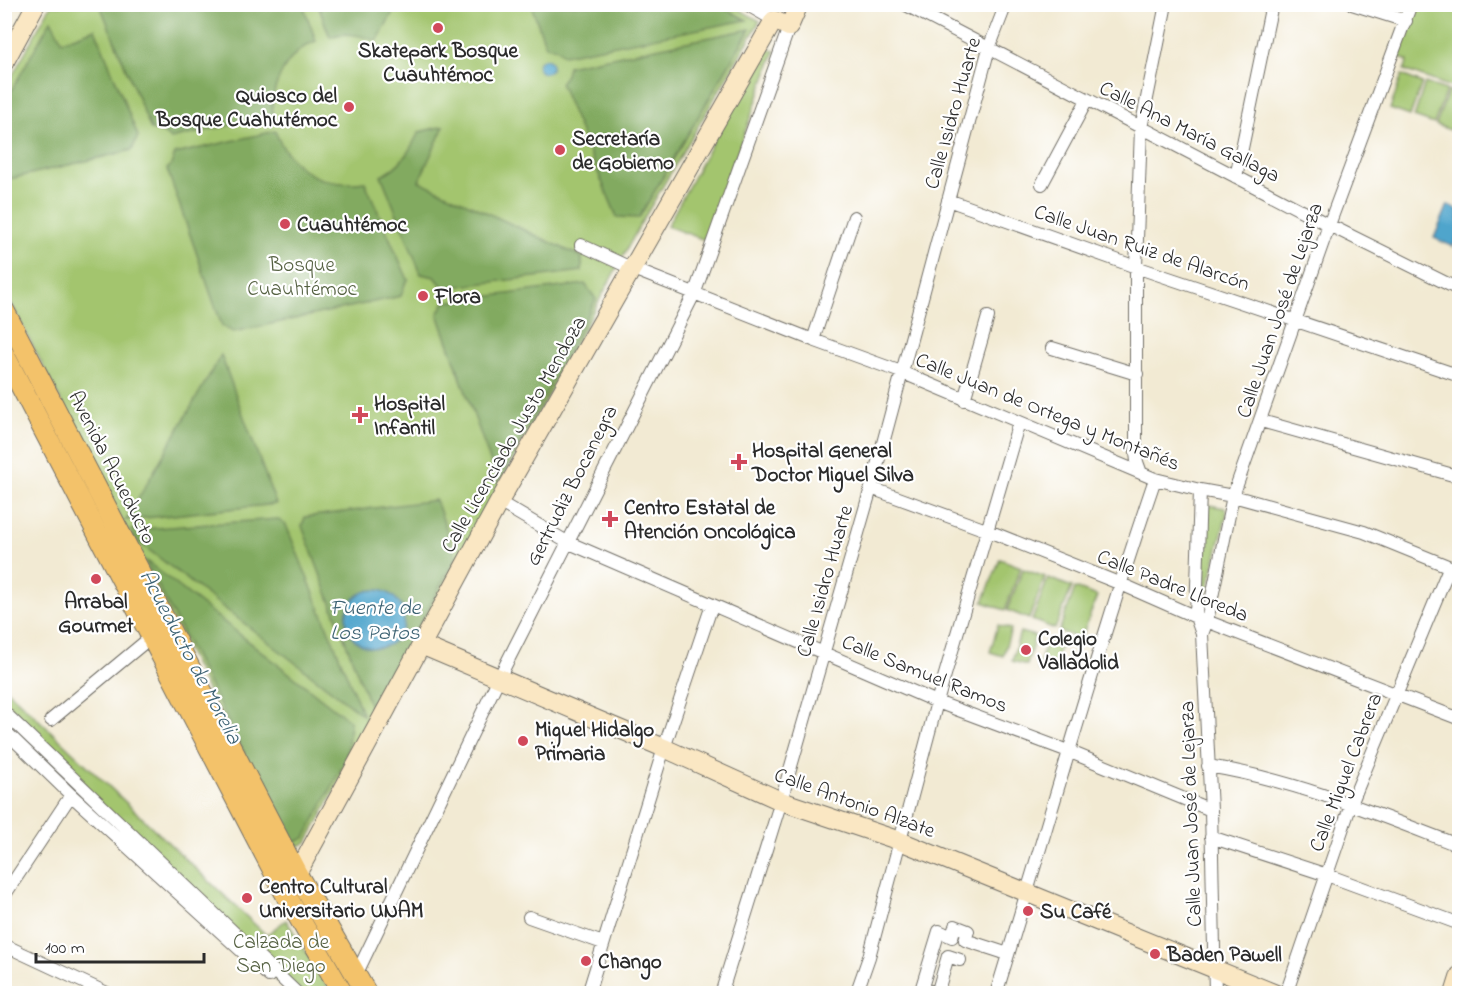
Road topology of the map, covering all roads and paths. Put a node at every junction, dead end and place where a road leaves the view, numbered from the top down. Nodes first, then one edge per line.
1 (36, 4) edge
2 (746, 4) edge
3 (799, 4) edge
4 (904, 4) edge
5 (1006, 4) edge
6 (1166, 4) edge
7 (1272, 4) edge
8 (1352, 4) edge
9 (1412, 4) edge
10 (1406, 21) junction
11 (781, 23) junction
12 (989, 48) junction
13 (4, 63) edge
14 (1087, 100) junction
15 (1141, 128) junction
16 (1236, 177) junction
17 (1042, 184) dead end
18 (948, 200) junction
19 (854, 217) dead end
20 (1329, 225) junction
21 (580, 245) dead end
22 (1136, 267) junction
23 (633, 269) junction
24 (1460, 290) edge
25 (695, 292) junction
26 (4, 310) edge
27 (988, 317) dead end
28 (1296, 320) junction
29 (813, 340) junction
30 (1052, 348) dead end
31 (6, 363) edge
32 (901, 372) junction
33 (1137, 374) junction
34 (1460, 376) edge
35 (964, 400) junction
36 (1261, 421) junction
37 (1019, 422) junction
38 (1141, 473) junction
39 (1460, 477) edge
40 (1155, 479) junction
41 (872, 488) junction
42 (1200, 490) junction
43 (1233, 496) junction
44 (499, 502) junction
45 (986, 530) junction
46 (567, 542) junction
47 (1454, 569) edge
48 (1121, 584) junction
49 (712, 605) junction
50 (1202, 619) junction
51 (151, 637) junction
52 (421, 645) junction
53 (824, 653) junction
54 (499, 678) junction
55 (1397, 693) junction
56 (937, 702) junction
57 (4, 712) edge
58 (1460, 719) edge
59 (51, 720) dead end
60 (4, 730) edge
61 (664, 748) junction
62 (1068, 751) junction
63 (1208, 766) junction
64 (71, 795) junction
65 (781, 801) junction
66 (1351, 804) junction
67 (1211, 810) junction
68 (1211, 837) junction
69 (900, 841) junction
70 (1460, 846) edge
71 (297, 874) junction
72 (1327, 875) junction
73 (1028, 891) junction
74 (4, 896) edge
75 (530, 917) dead end
76 (1460, 924) edge
77 (603, 943) junction
78 (4, 945) edge
79 (1008, 954) junction
80 (960, 960) dead end
81 (1215, 968) junction
82 (356, 975) junction
83 (1460, 975) edge
84 (108, 993) edge
85 (287, 993) edge
86 (298, 993) edge
87 (343, 993) edge
88 (367, 993) edge
89 (588, 993) edge
90 (721, 993) edge
91 (856, 993) edge
92 (936, 993) edge
93 (996, 993) edge
94 (1215, 993) edge
95 (1276, 993) edge
96 (1286, 993) edge
97 (1454, 993) edge

1 - 13 street
2 - 11 street
3 - 11 street, Gertrudiz Bocanegra
4 - 12 street, Calle Ana María Gallaga
5 - 12 street, Calle Isidro Huarte
6 - 15 street
7 - 16 street
8 - 10 street
9 - 10 street, Calle Juan José de Lejarza
10 - 20 street, Calle Juan José de Lejarza
11 - 23 street, Calle Licenciado Justo Mendoza
11 - 25 street, Gertrudiz Bocanegra
12 - 14 street, Calle Ana María Gallaga
12 - 18 street, Calle Isidro Huarte
14 - 15 street, Calle Ana María Gallaga
14 - 17 street
15 - 16 street, Calle Ana María Gallaga
15 - 22 street
16 - 20 street, Calle Ana María Gallaga
18 - 22 street, Calle Juan Ruiz de Alarcón
18 - 32 street, Calle Isidro Huarte
19 - 29 street
20 - 24 street, Calle Ana María Gallaga
20 - 28 street, Calle Juan José de Lejarza
21 - 23 street, Calle Juan de Ortega y Montañés
22 - 28 street, Calle Juan Ruiz de Alarcón
22 - 33 street
23 - 25 street, Calle Juan de Ortega y Montañés
23 - 44 street, Calle Licenciado Justo Mendoza
25 - 29 street, Calle Juan de Ortega y Montañés
25 - 46 street, Gertrudiz Bocanegra
26 - 71 main road, Avenida Acueducto
27 - 35 street
28 - 34 street, Calle Juan Ruiz de Alarcón
28 - 36 street, Calle Juan José de Lejarza
29 - 32 street, Calle Juan de Ortega y Montañés
30 - 33 street
31 - 51 main road, Avenida Acueducto
32 - 35 street, Calle Juan de Ortega y Montañés
32 - 41 street, Calle Isidro Huarte
33 - 38 street
35 - 37 street, Calle Juan de Ortega y Montañés
36 - 39 street
36 - 43 street, Calle Juan José de Lejarza
37 - 38 street, Calle Juan de Ortega y Montañés
37 - 45 street
38 - 40 street, Calle Juan de Ortega y Montañés
40 - 42 street, Calle Juan de Ortega y Montañés
40 - 48 street
41 - 45 street, Calle Padre Lloreda
41 - 53 street, Calle Isidro Huarte
42 - 43 street, Calle Juan de Ortega y Montañés
42 - 50 street, Calle Juan José de Lejarza
43 - 47 street, Calle Juan de Ortega y Montañés
43 - 50 street, Calle Juan José de Lejarza
44 - 46 street, Calle Samuel Ramos
44 - 52 street, Calle Licenciado Justo Mendoza
45 - 48 street, Calle Padre Lloreda
45 - 56 street
46 - 49 street, Calle Samuel Ramos
46 - 54 street, Gertrudiz Bocanegra
47 - 55 street, Calle Miguel Cabrera
48 - 50 street, Calle Padre Lloreda
48 - 62 street
49 - 53 street, Calle Samuel Ramos
49 - 61 street
50 - 55 street, Calle Padre Lloreda
50 - 63 street, Calle Juan José de Lejarza
51 - 59 street
51 - 87 main road, Avenida Acueducto
52 - 54 street, Calle Antonio Alzate
52 - 71 street, Calle Licenciado Justo Mendoza
53 - 56 street, Calle Samuel Ramos
53 - 65 street, Calle Isidro Huarte
54 - 61 street, Calle Antonio Alzate
54 - 82 street, Gertrudiz Bocanegra
55 - 58 street, Calle Padre Lloreda
55 - 66 street, Calle Miguel Cabrera
56 - 62 street, Calle Samuel Ramos
56 - 69 street
57 - 86 street
60 - 64 street
61 - 65 street, Calle Antonio Alzate
61 - 77 street
62 - 67 street, Calle Samuel Ramos
62 - 73 street
63 - 66 street
63 - 67 street, Calle Juan José de Lejarza
64 - 74 street
64 - 85 street
65 - 69 street, Calle Antonio Alzate
65 - 90 street, Calle Isidro Huarte
66 - 70 street
66 - 72 street, Calle Miguel Cabrera
67 - 68 street, Calle Juan José de Lejarza
68 - 72 street
68 - 81 street, Calle Juan José de Lejarza
69 - 73 street, Calle Antonio Alzate
69 - 91 street
71 - 82 main road, Avenida Acueducto
72 - 76 street
72 - 96 street, Calle Miguel Cabrera
73 - 79 street
73 - 81 street, Calle Antonio Alzate
75 - 77 street
77 - 89 street
78 - 84 street
79 - 92 street
79 - 93 street
80 - 92 street
81 - 94 street, Calle Juan José de Lejarza
81 - 95 street, Calle Antonio Alzate
82 - 88 main road, Avenida Acueducto
83 - 97 street

